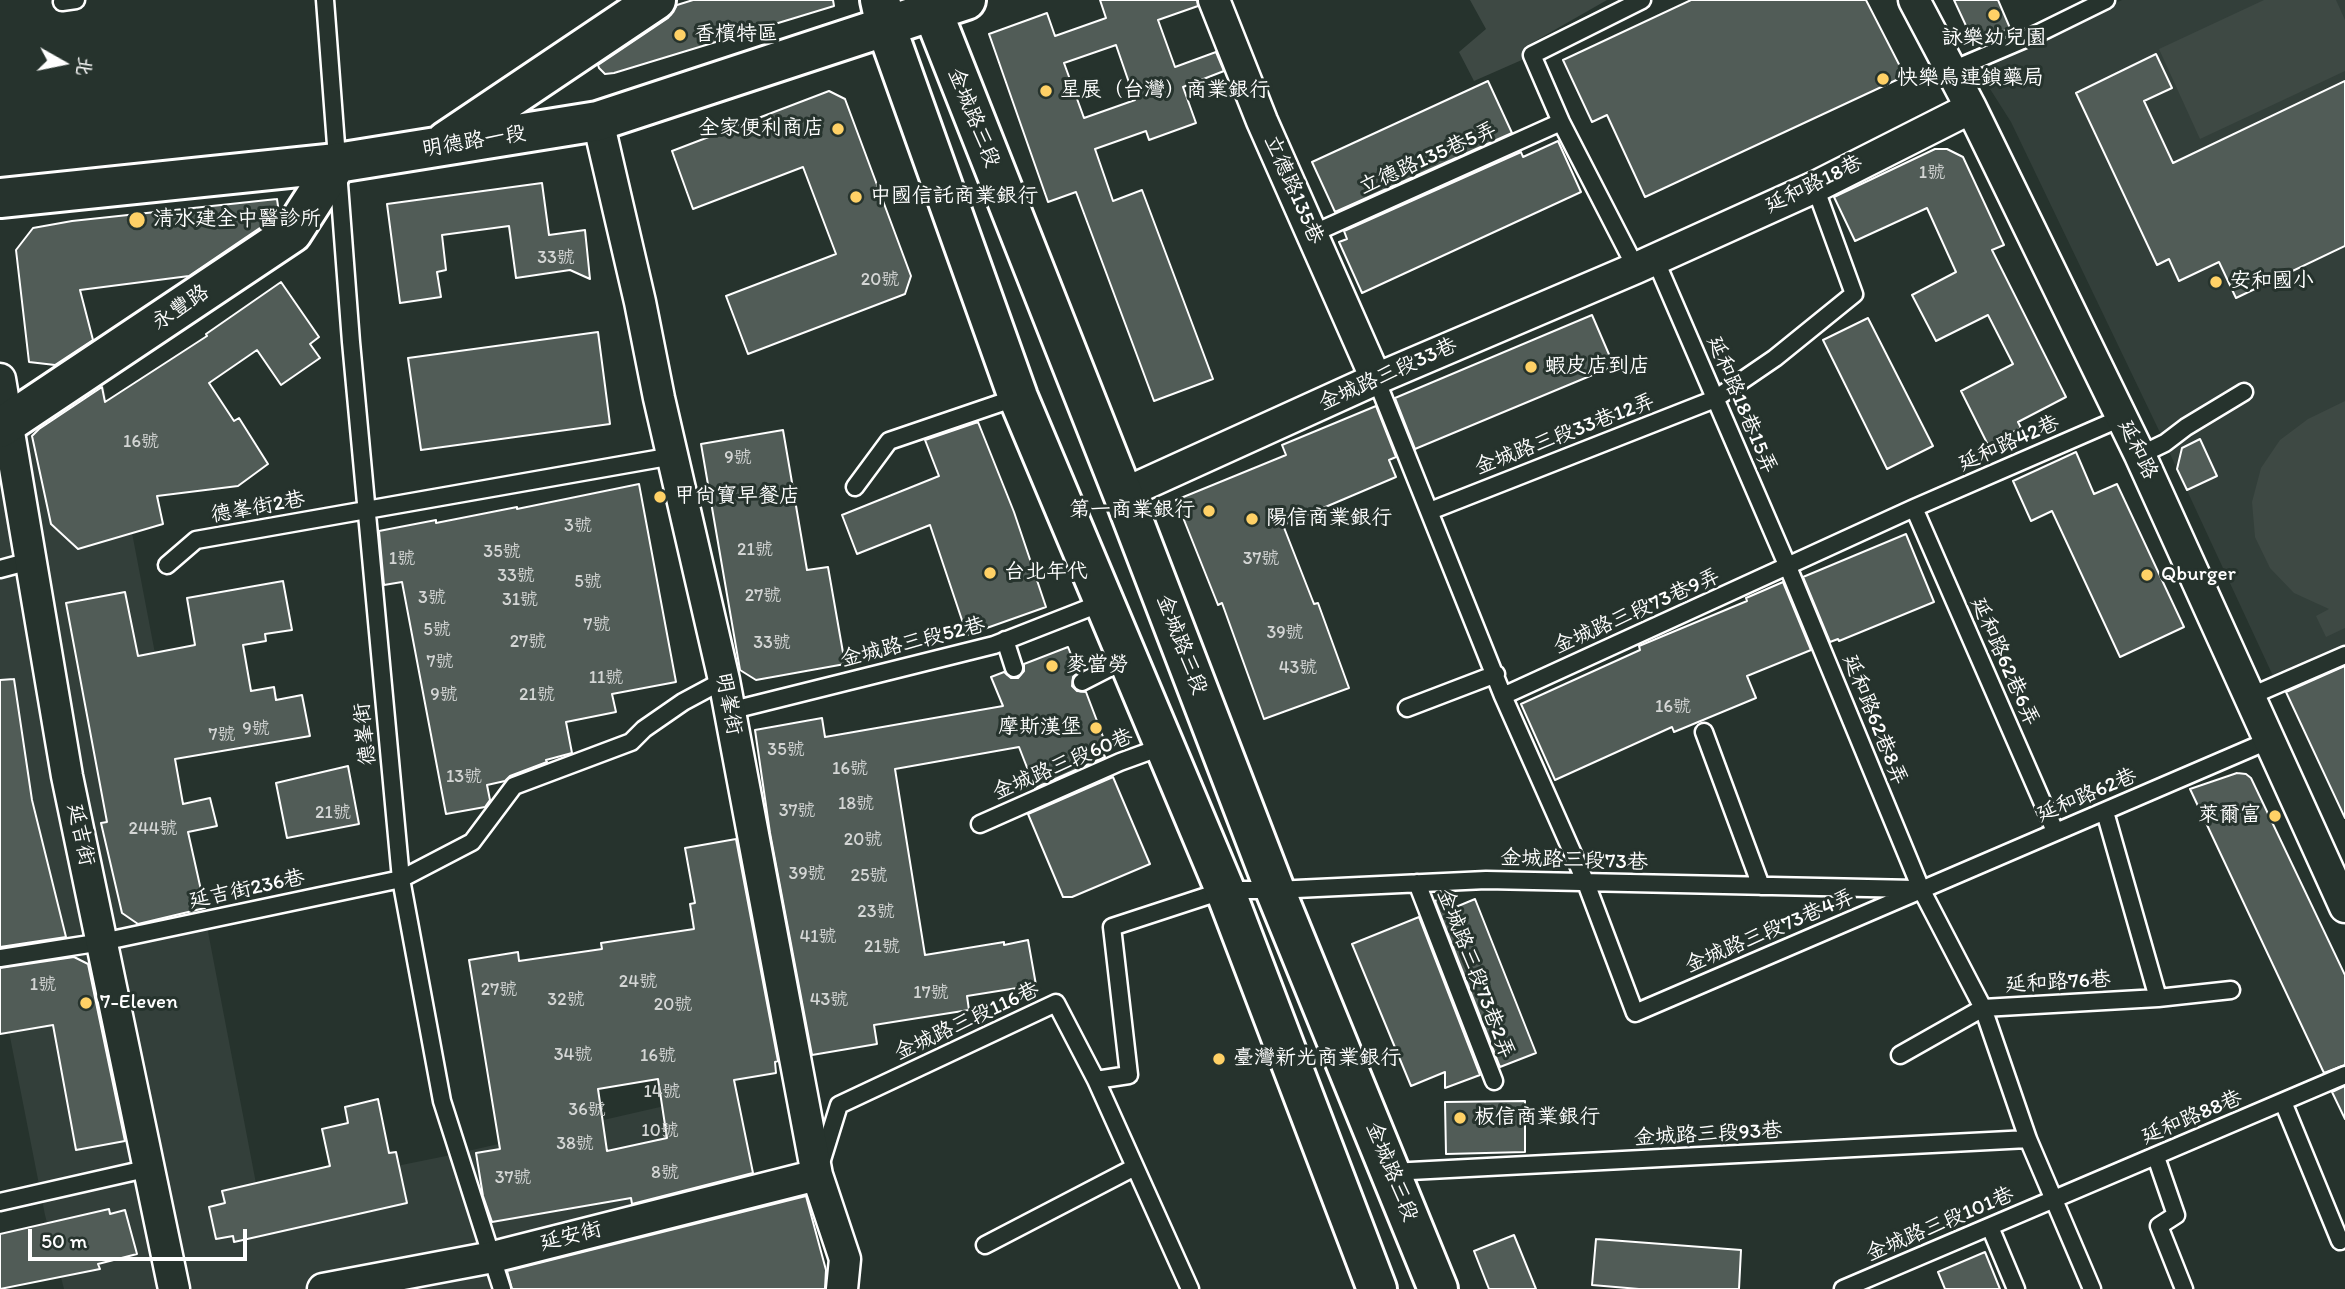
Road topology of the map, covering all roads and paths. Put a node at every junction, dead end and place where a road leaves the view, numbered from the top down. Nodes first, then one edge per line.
1 (325, 0) edge
2 (656, 0) edge
3 (1214, 0) edge
4 (1642, 0) edge
5 (1914, 0) edge
6 (2106, 0) edge
7 (942, 4) edge
8 (883, 14) edge
9 (1950, 71) junction
10 (1971, 108) junction
11 (598, 121) junction
12 (1561, 122) junction
13 (435, 149) junction
14 (337, 163) junction
15 (1815, 187) junction
16 (0, 198) edge
17 (1312, 234) junction
18 (1646, 264) junction
19 (0, 379) edge
20 (1377, 379) junction
21 (2244, 392) dead end
22 (1018, 397) junction
23 (1715, 399) junction
24 (2121, 418) junction
25 (4, 426) edge
26 (2140, 455) junction
27 (674, 456) junction
28 (855, 487) dead end
29 (1123, 494) junction
30 (1914, 508) junction
31 (365, 510) junction
32 (1430, 511) junction
33 (30, 561) junction
34 (167, 565) dead end
35 (1788, 567) junction
36 (0, 569) edge
37 (1104, 602) junction
38 (1005, 640) junction
39 (2345, 655) edge
40 (1128, 659) junction
41 (1014, 668) dead end
42 (1496, 674) junction
43 (724, 680) junction
44 (1082, 682) dead end
45 (1503, 696) junction
46 (2251, 696) junction
47 (1407, 708) dead end
48 (729, 711) junction
49 (1704, 732) dead end
50 (2270, 740) junction
51 (1164, 746) junction
52 (2105, 812) junction
53 (980, 824) dead end
54 (2055, 831) junction
55 (401, 878) junction
56 (1417, 883) junction
57 (1586, 883) junction
58 (1761, 886) junction
59 (1225, 890) junction
60 (1275, 890) junction
61 (1921, 890) junction
62 (2343, 900) edge
63 (102, 942) junction
64 (0, 958) edge
65 (2231, 990) dead end
66 (2158, 998) junction
67 (1983, 1008) junction
68 (1900, 1055) dead end
69 (2345, 1075) edge
70 (1096, 1080) junction
71 (1494, 1081) dead end
72 (2283, 1102) junction
73 (2028, 1139) junction
74 (2155, 1157) junction
75 (1135, 1167) junction
76 (150, 1168) junction
77 (1391, 1172) junction
78 (817, 1175) junction
79 (2054, 1199) junction
80 (0, 1202) edge
81 (1990, 1227) junction
82 (2340, 1241) dead end
83 (985, 1245) dead end
84 (493, 1257) junction
85 (1865, 1285) edge
86 (174, 1289) edge
87 (323, 1289) edge
88 (502, 1289) edge
89 (842, 1289) edge
90 (1189, 1289) edge
91 (1377, 1289) edge
92 (1438, 1289) edge
93 (1843, 1289) edge
94 (2016, 1289) edge
95 (2092, 1289) edge
96 (2184, 1289) edge

1 - 14 lane, 德峯街
2 - 13 main road
3 - 17 street, 立德路135巷
4 - 12 lane, 延和路18巷15弄
5 - 9 street, 延和路
6 - 9 lane
7 - 8 main road, 明德路一段
7 - 29 main road, 金城路三段
8 - 11 main road, 明德路一段
8 - 22 main road
9 - 10 street, 延和路
10 - 15 street, 延和路18巷
10 - 24 street, 延和路
11 - 13 main road, 明德路一段
11 - 27 street, 明峯街
12 - 17 lane, 立德路135巷5弄
12 - 18 lane, 延和路18巷15弄
13 - 14 main road, 明德路一段
14 - 16 main road, 明德路一段
14 - 25 main road, 永豐路
14 - 31 lane, 德峯街
15 - 18 street, 延和路18巷
15 - 23 lane, 金城路三段33巷12弄
17 - 20 street, 立德路135巷
18 - 20 street, 金城路三段33巷
18 - 23 lane, 延和路18巷15弄
19 - 25 street, 延吉街
20 - 29 street, 金城路三段33巷
20 - 32 lane
21 - 26 lane
22 - 28 lane
22 - 37 main road
23 - 32 lane, 金城路三段33巷12弄
23 - 35 lane, 延和路18巷15弄
24 - 26 street, 延和路
24 - 30 lane, 延和路42巷
25 - 33 street, 延吉街
26 - 46 street, 延和路
27 - 31 lane, 德峯街2巷
27 - 43 street, 明峯街
29 - 60 main road, 金城路三段
30 - 35 lane, 延和路42巷
30 - 54 lane, 延和路62巷6弄
31 - 34 lane, 德峯街2巷
31 - 55 lane, 德峯街
32 - 42 lane
33 - 36 lane
33 - 63 street, 延吉街
35 - 45 lane, 金城路三段73巷9弄
35 - 61 lane, 延和路62巷8弄
37 - 38 lane, 金城路三段52巷
37 - 40 main road
38 - 41 lane
38 - 48 lane, 金城路三段52巷
39 - 46 lane
40 - 44 lane
40 - 51 main road
42 - 45 lane
42 - 47 lane
43 - 48 street, 明峯街
43 - 55 lane, 延吉街236巷
45 - 57 lane
46 - 50 street, 延和路
48 - 78 street, 明峯街
49 - 58 lane
50 - 52 lane, 延和路62巷
50 - 62 street, 延和路
51 - 53 lane, 金城路三段60巷
51 - 59 main road
52 - 54 lane, 延和路62巷
52 - 66 lane
54 - 61 lane, 延和路62巷
55 - 63 lane, 延吉街236巷
55 - 84 lane, 德峯街
56 - 57 lane, 金城路三段73巷
56 - 60 lane, 金城路三段73巷
56 - 71 lane, 金城路三段73巷2弄
57 - 58 lane, 金城路三段73巷
57 - 61 lane, 金城路三段73巷4弄
58 - 61 lane, 金城路三段73巷
59 - 60 lane, 金城路三段73巷
59 - 70 lane
59 - 91 main road
60 - 77 main road, 金城路三段
61 - 67 lane, 延和路62巷8弄
63 - 64 lane, 延吉街236巷
63 - 76 street, 延吉街
65 - 66 lane, 延和路76巷
66 - 67 lane, 延和路76巷
67 - 68 lane, 延和路76巷
67 - 73 lane, 延和路62巷8弄
69 - 72 lane, 延和路88巷
70 - 75 lane
70 - 78 lane, 金城路三段116巷
72 - 74 lane, 延和路88巷
72 - 82 lane
73 - 77 lane, 金城路三段93巷
73 - 79 lane, 延和路62巷8弄
74 - 79 lane, 延和路88巷
74 - 96 lane
75 - 83 lane
75 - 90 lane
76 - 80 lane
76 - 86 street, 延吉街
77 - 92 main road, 金城路三段
78 - 84 street, 延安街
78 - 89 street, 明峯街
79 - 81 lane, 金城路三段101巷
79 - 95 lane, 延和路62巷8弄
81 - 85 lane, 金城路三段101巷
81 - 94 lane
84 - 87 street, 延安街
84 - 88 lane, 德峯街
85 - 93 lane, 金城路三段101巷

